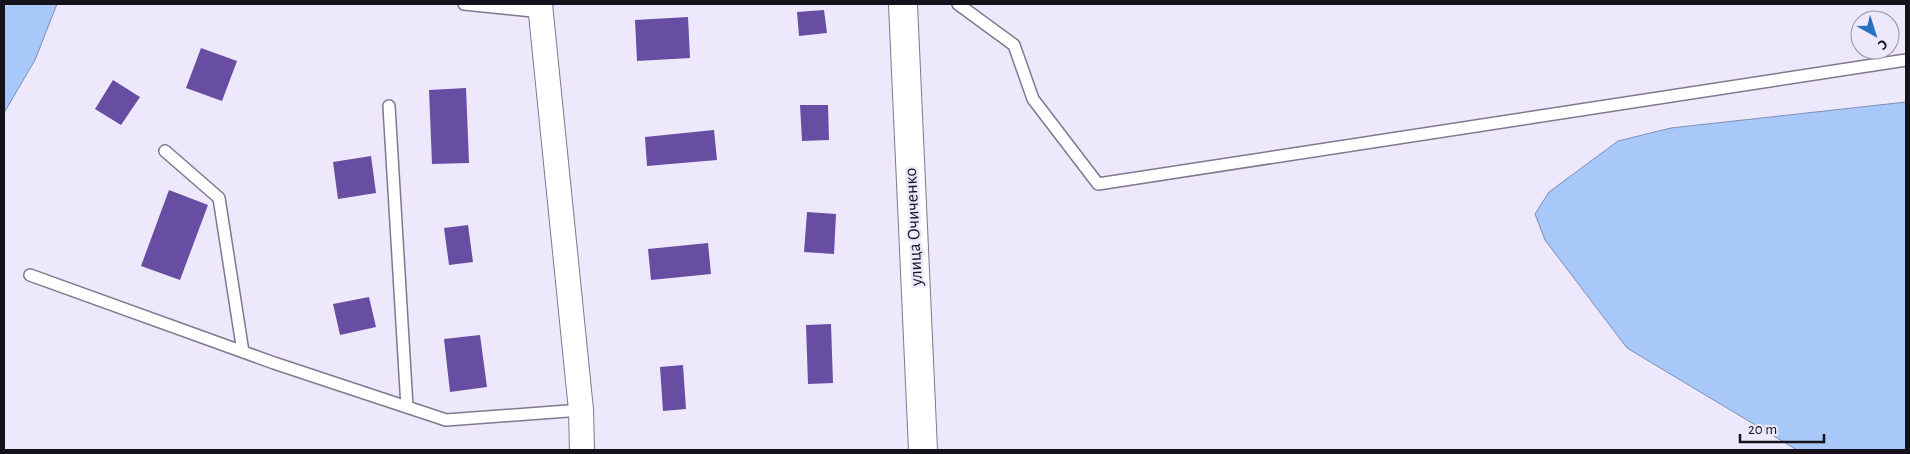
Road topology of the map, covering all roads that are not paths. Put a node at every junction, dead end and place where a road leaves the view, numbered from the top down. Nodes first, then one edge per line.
1 (464, 4) edge
2 (903, 4) edge
3 (958, 4) edge
4 (541, 8) edge
5 (1906, 60) edge
6 (389, 106) dead end
7 (165, 151) dead end
8 (30, 275) dead end
9 (243, 352) junction
10 (407, 408) junction
11 (581, 410) junction
12 (582, 450) edge
13 (923, 450) edge

1 - 4 lane
2 - 13 street, улица Очиченко
3 - 5 lane
4 - 11 street
6 - 10 lane
7 - 9 lane
8 - 9 lane
9 - 10 lane
10 - 11 lane
11 - 12 street

